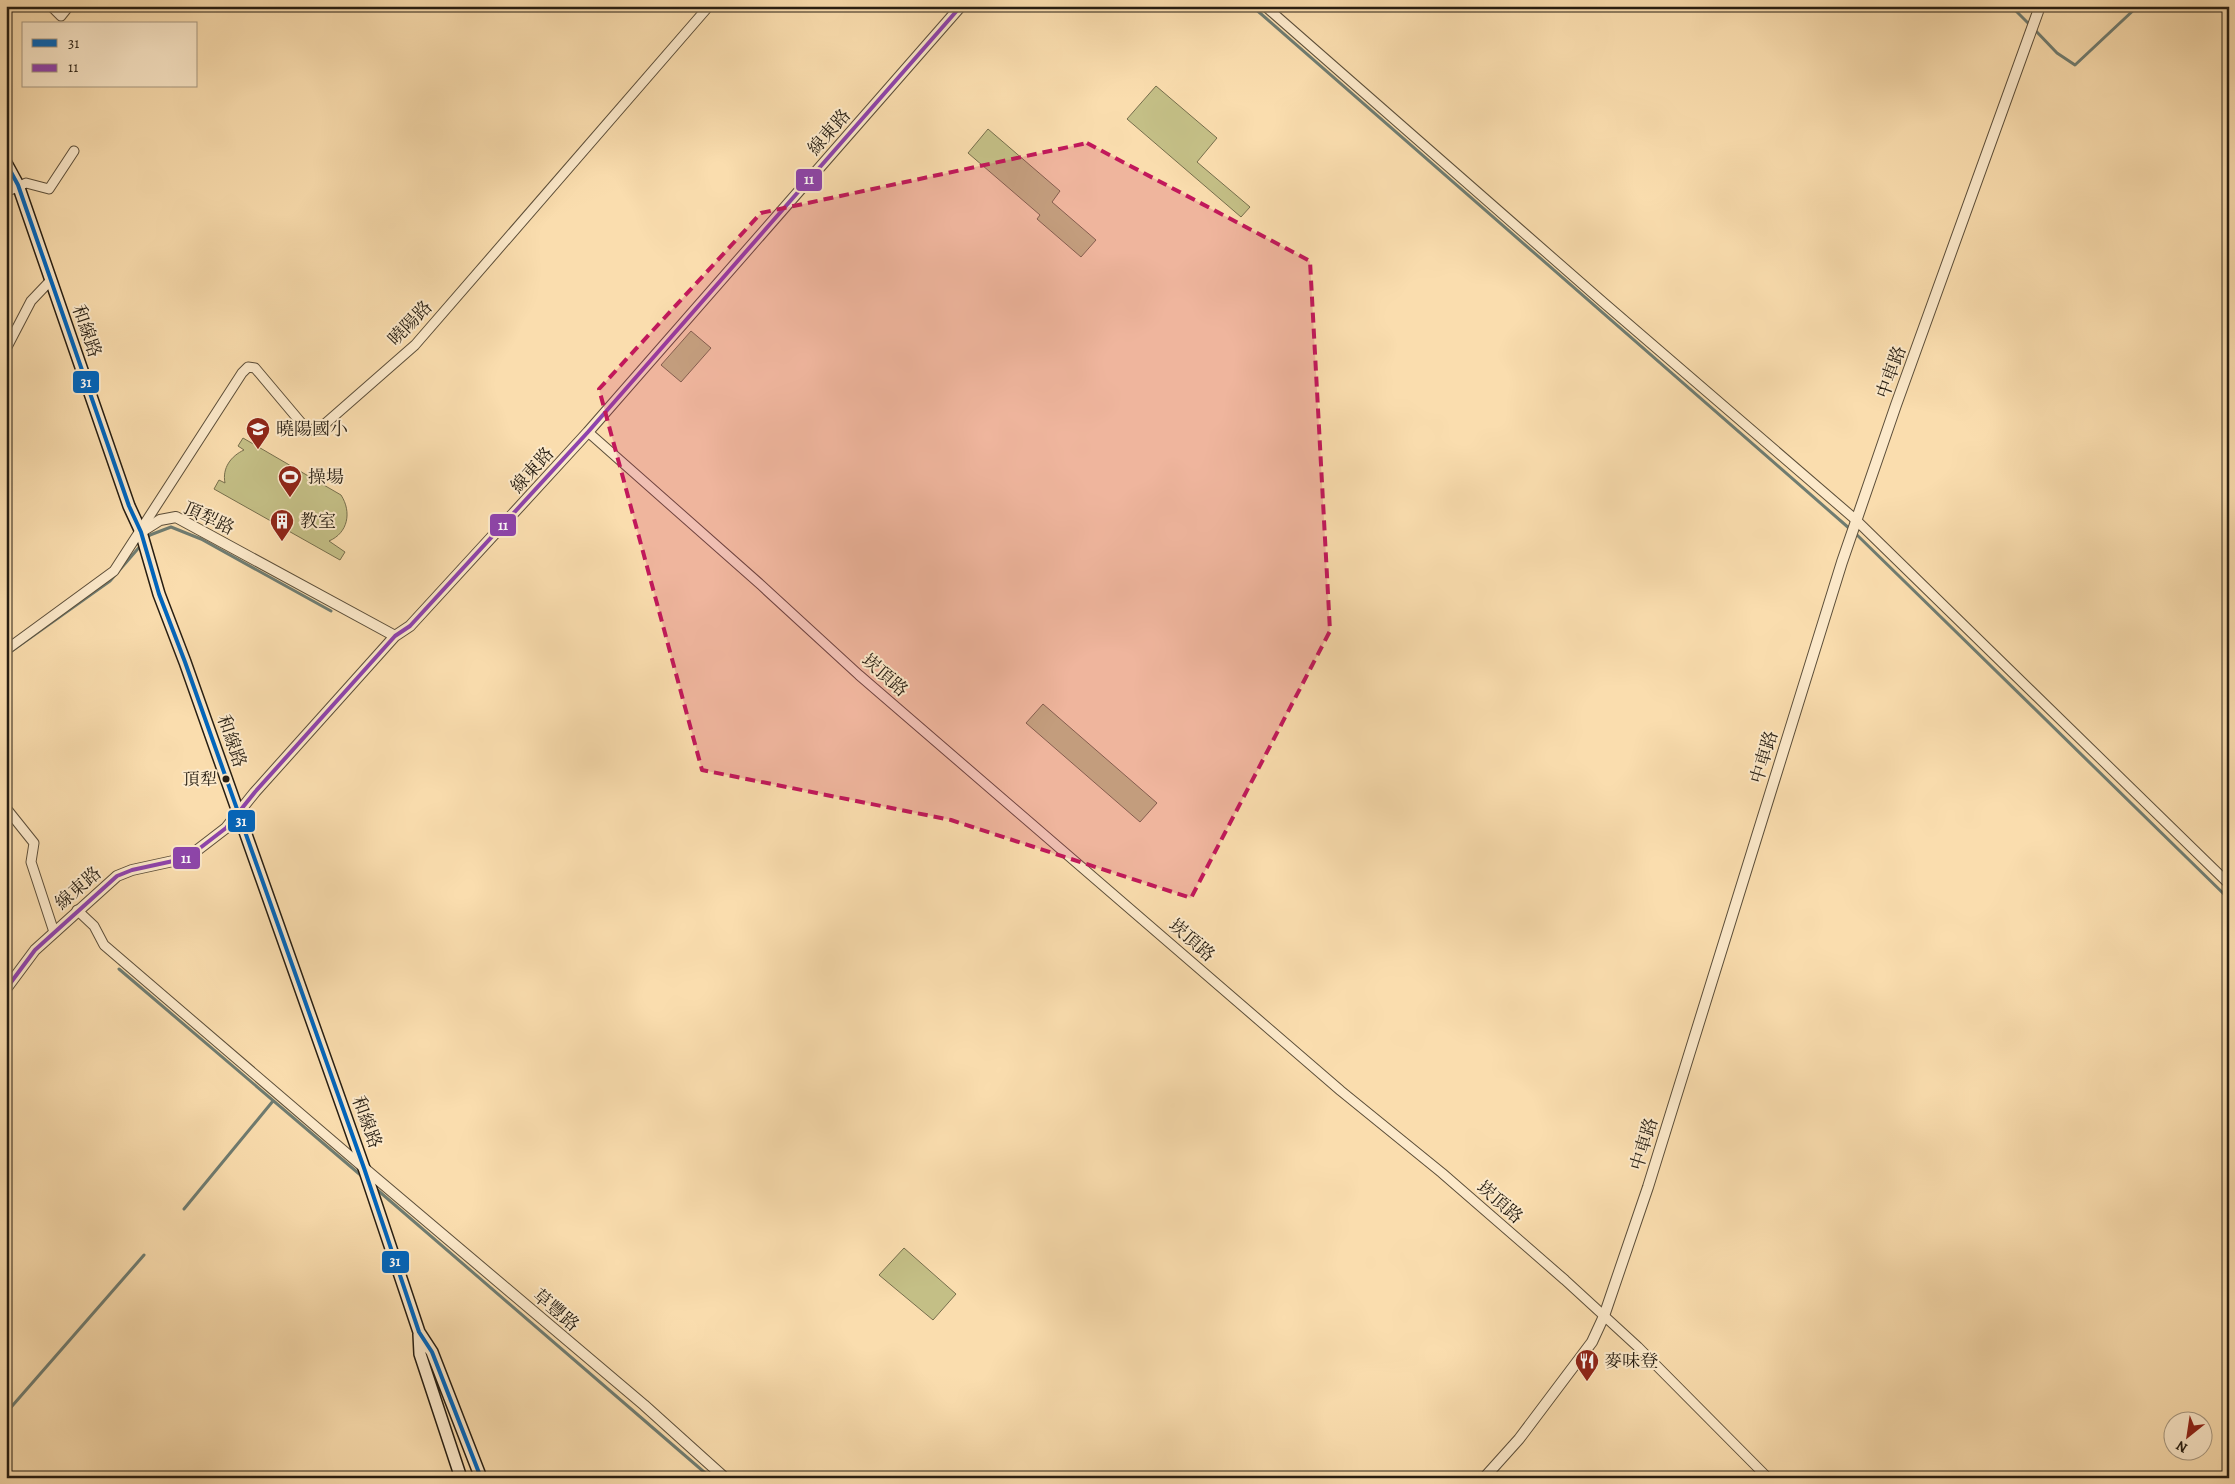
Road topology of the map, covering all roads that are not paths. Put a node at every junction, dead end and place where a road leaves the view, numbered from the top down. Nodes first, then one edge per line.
1 (51, 6) edge
2 (69, 6) edge
3 (708, 6) edge
4 (961, 6) edge
5 (1265, 6) edge
6 (2040, 6) edge
7 (74, 151) dead end
8 (6, 163) edge
9 (18, 185) junction
10 (6, 192) edge
11 (51, 280) junction
12 (6, 349) edge
13 (588, 432) junction
14 (1856, 520) junction
15 (141, 532) junction
16 (395, 636) junction
17 (6, 650) edge
18 (6, 808) edge
19 (238, 814) junction
20 (2229, 884) edge
21 (78, 910) junction
22 (54, 932) junction
23 (6, 989) edge
24 (364, 1168) junction
25 (1604, 1316) junction
26 (419, 1332) junction
27 (461, 1478) edge
28 (480, 1478) edge
29 (725, 1478) edge
30 (1484, 1478) edge
31 (1768, 1478) edge

1 - 2 street
3 - 15 street, 曉陽路
4 - 13 street, 線東路
5 - 14 street
6 - 14 street, 中車路
7 - 9 street
8 - 9 main road, 和線路
9 - 10 street
9 - 11 main road, 和線路
11 - 12 street
11 - 15 main road, 和線路
13 - 16 street, 線東路
13 - 25 street, 崁頂路
14 - 20 street
14 - 25 street, 中車路
15 - 16 street, 頂犁路
15 - 17 street, 頂犁路
15 - 19 main road, 和線路
16 - 19 street, 線東路
18 - 22 street
19 - 21 street, 線東路
19 - 24 main road, 和線路
21 - 22 street, 線東路
21 - 24 street
22 - 23 street, 線東路
24 - 26 main road, 和線路
24 - 29 street, 草豐路
25 - 30 street, 中車路
25 - 31 street, 崁頂路
26 - 27 main road, 和線路
26 - 28 main road, 和線路

